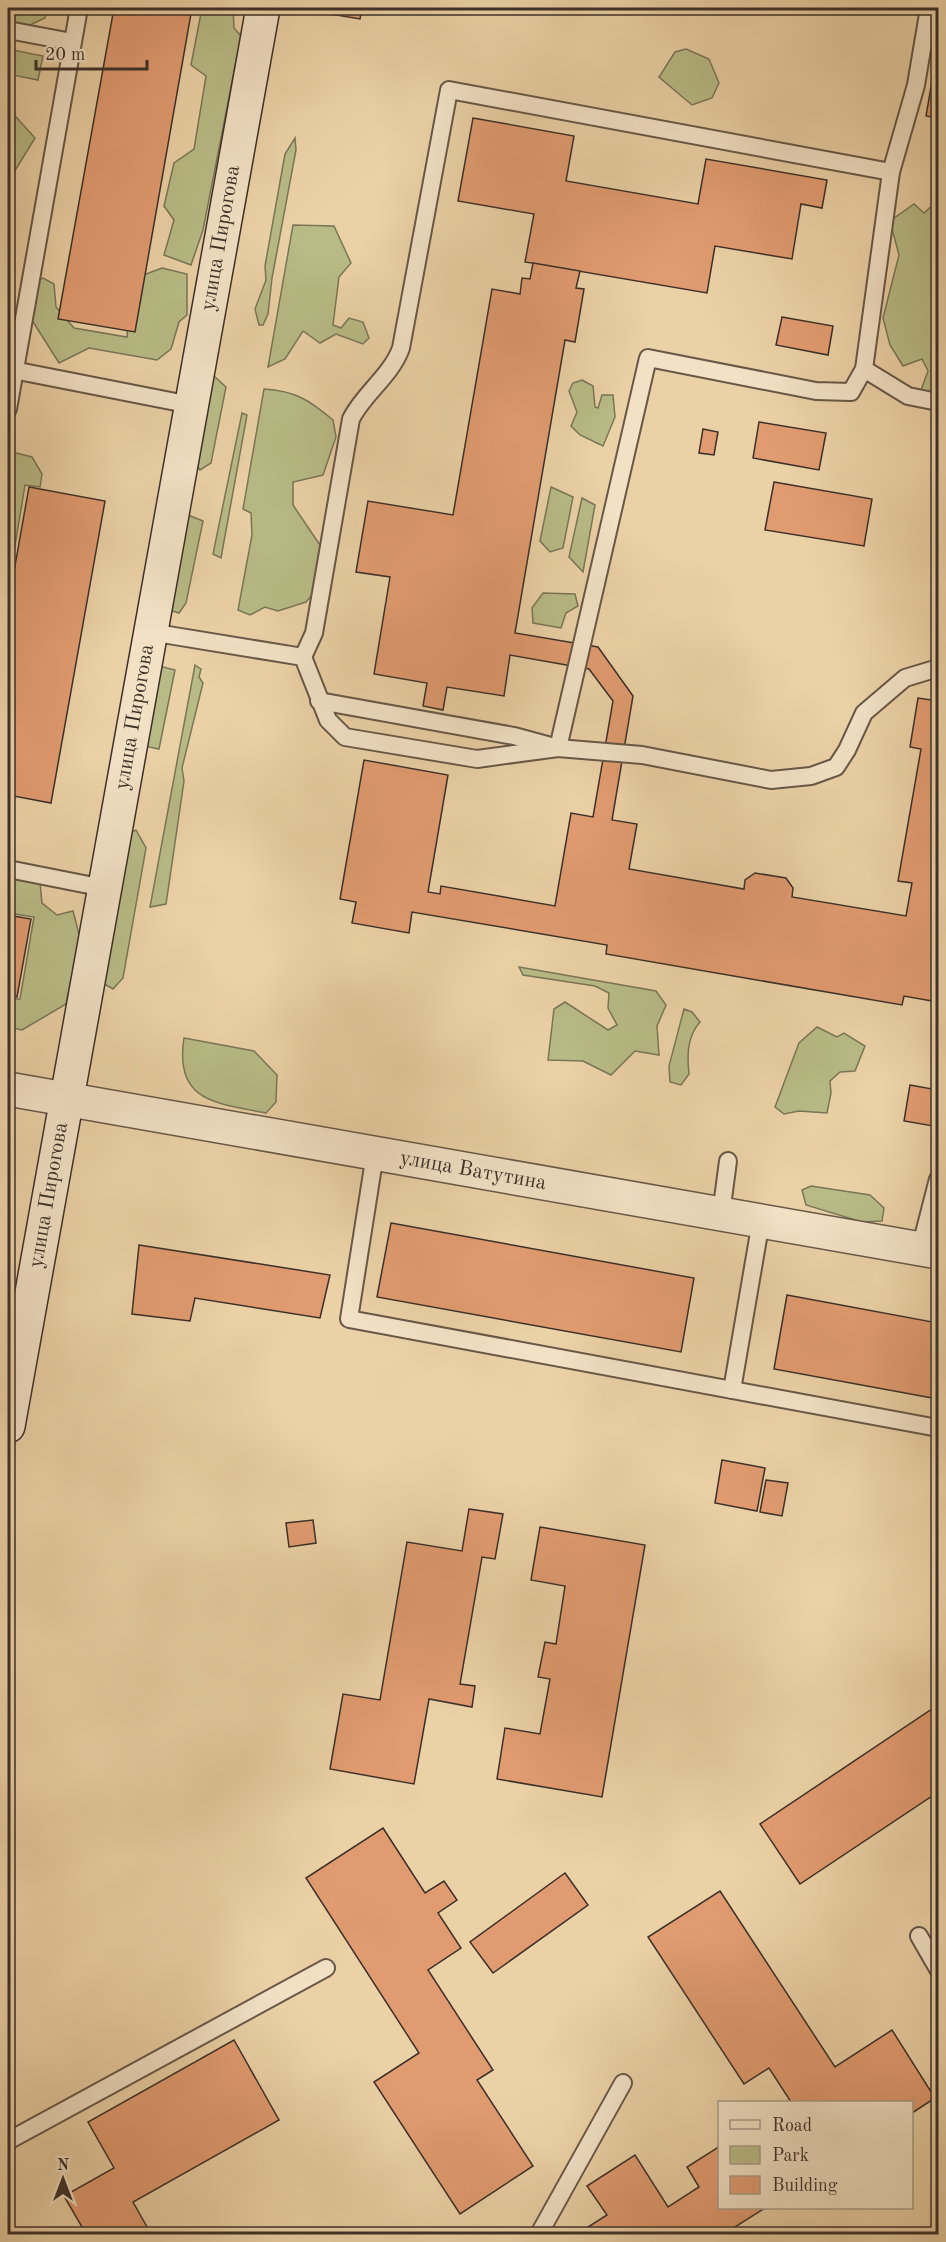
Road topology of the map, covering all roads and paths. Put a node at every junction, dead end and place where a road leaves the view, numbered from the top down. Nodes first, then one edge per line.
1 (79, 8) edge
2 (263, 8) edge
3 (929, 8) edge
4 (8, 30) edge
5 (72, 42) junction
6 (891, 172) junction
7 (864, 369) junction
8 (11, 370) edge
9 (939, 402) edge
10 (191, 405) junction
11 (8, 409) edge
12 (150, 632) junction
13 (303, 657) junction
14 (939, 668) edge
15 (319, 701) junction
16 (558, 748) junction
17 (8, 869) edge
18 (104, 888) junction
19 (8, 1089) edge
20 (66, 1100) junction
21 (375, 1154) junction
22 (729, 1161) dead end
23 (939, 1179) edge
24 (721, 1214) junction
25 (761, 1221) junction
26 (929, 1251) edge
27 (732, 1390) junction
28 (8, 1426) edge
29 (939, 1428) edge
30 (919, 1936) dead end
31 (326, 1968) dead end
32 (939, 1969) edge
33 (623, 2083) dead end
34 (8, 2141) edge
35 (539, 2235) edge

1 - 5 lane
2 - 10 street, улица Пирогова
3 - 6 lane
4 - 5 lane
5 - 8 lane
6 - 7 lane
6 - 13 lane
7 - 9 lane
7 - 16 lane
8 - 10 lane
8 - 11 lane
10 - 12 street, улица Пирогова
12 - 13 lane
12 - 18 street, улица Пирогова
13 - 15 lane
14 - 16 lane
15 - 16 lane
15 - 16 lane
17 - 18 lane
18 - 20 street, улица Пирогова
19 - 20 street, улица Ватутина
20 - 21 street, улица Ватутина
20 - 28 street, улица Пирогова
21 - 24 street, улица Ватутина
21 - 27 lane
22 - 24 lane
23 - 26 lane
24 - 25 street, улица Ватутина
25 - 26 street, улица Ватутина
25 - 27 lane
27 - 29 lane
30 - 32 lane
31 - 34 lane
33 - 35 lane

